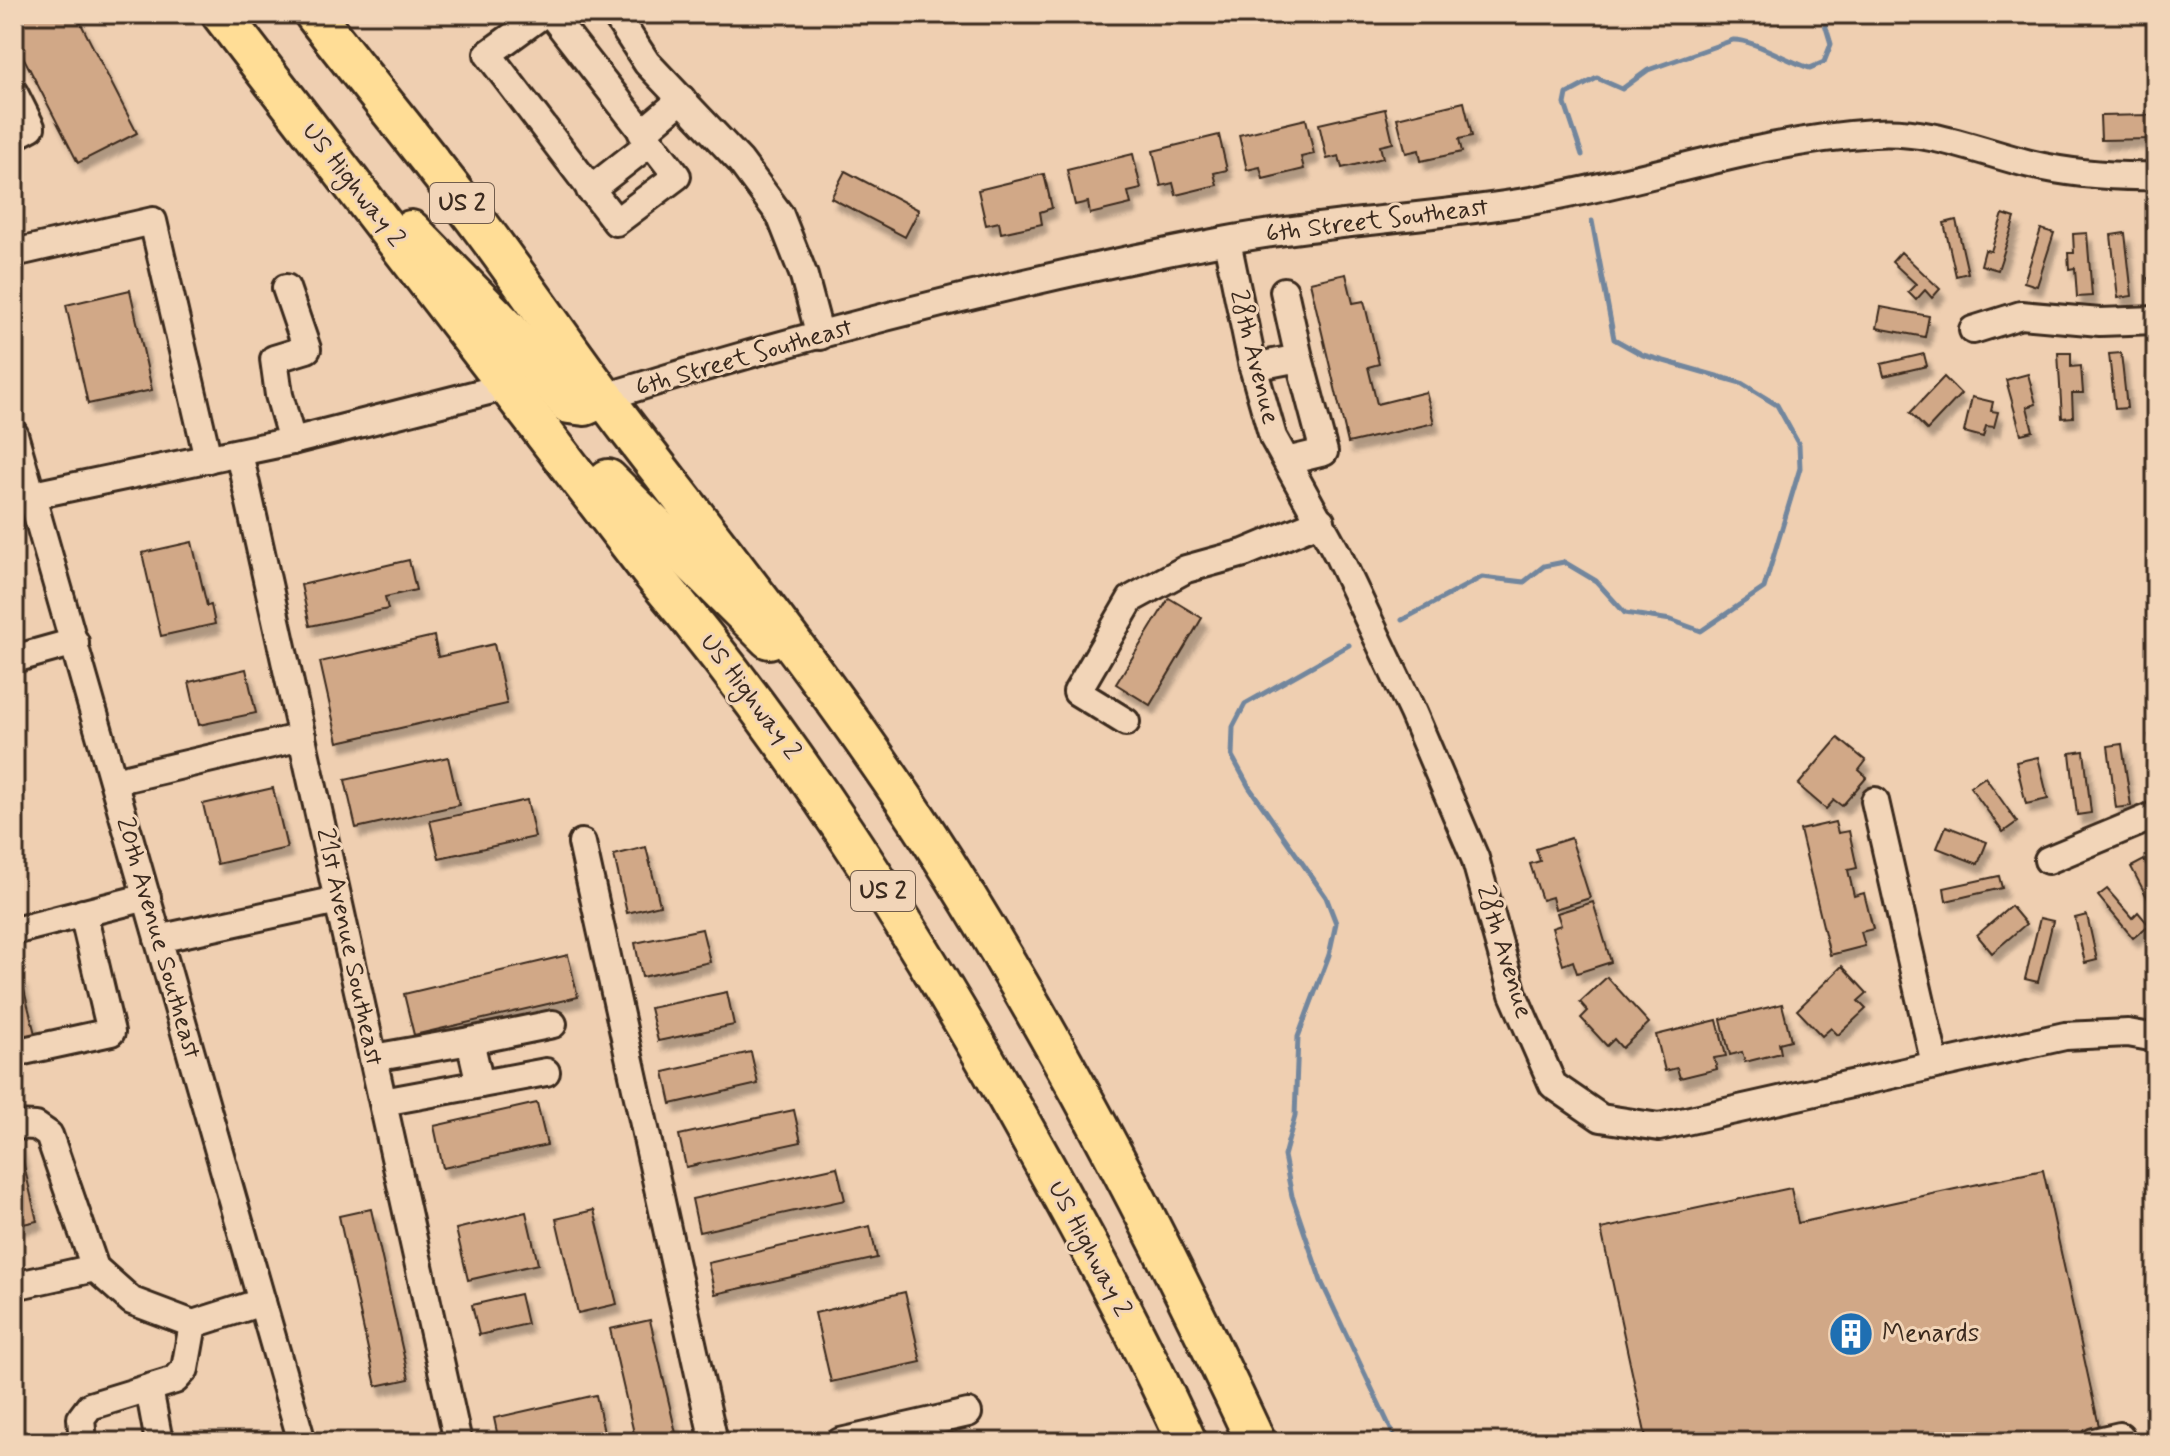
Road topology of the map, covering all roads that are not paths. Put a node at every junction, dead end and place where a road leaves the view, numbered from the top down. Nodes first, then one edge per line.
1 (221, 14) edge
2 (314, 14) edge
3 (615, 14) edge
4 (558, 17) edge
5 (14, 93) edge
6 (682, 99) junction
7 (290, 104) junction
8 (14, 136) edge
9 (646, 138) junction
10 (2156, 176) edge
11 (590, 190) junction
12 (1227, 241) junction
13 (14, 253) edge
14 (286, 288) dead end
15 (1284, 291) dead end
16 (2156, 320) edge
17 (1973, 330) dead end
18 (820, 336) junction
19 (1299, 358) junction
20 (1253, 367) junction
21 (508, 386) junction
22 (605, 397) junction
23 (14, 434) edge
24 (292, 441) junction
25 (239, 453) junction
26 (208, 459) junction
27 (1287, 461) junction
28 (24, 497) edge
29 (1321, 521) junction
30 (75, 642) junction
31 (14, 659) edge
32 (834, 698) junction
33 (1126, 722) dead end
34 (302, 737) junction
35 (114, 781) junction
36 (1875, 801) dead end
37 (2156, 815) edge
38 (582, 843) dead end
39 (2048, 860) dead end
40 (147, 897) junction
41 (338, 900) junction
42 (83, 913) junction
43 (14, 931) edge
44 (158, 939) junction
45 (553, 1024) dead end
46 (2156, 1038) edge
47 (470, 1041) junction
48 (14, 1053) edge
49 (373, 1058) junction
50 (1935, 1064) junction
51 (546, 1072) dead end
52 (480, 1084) junction
53 (383, 1102) junction
54 (14, 1125) edge
55 (1094, 1255) junction
56 (95, 1268) junction
57 (14, 1286) edge
58 (262, 1302) junction
59 (193, 1324) junction
60 (149, 1388) junction
61 (968, 1413) dead end
62 (1255, 1434) edge
63 (2121, 1439) edge
64 (83, 1442) edge
65 (159, 1442) edge
66 (302, 1442) edge
67 (458, 1442) edge
68 (714, 1442) edge
69 (840, 1442) edge
70 (1164, 1442) edge
71 (1187, 1442) edge
72 (2094, 1442) edge

1 - 7 highway, US Highway 2 / US 2
2 - 22 highway, US 2
3 - 6 street
4 - 9 street
4 - 11 street
5 - 8 street
6 - 9 street
6 - 18 street
7 - 21 highway, US Highway 2 / US 2
7 - 22 highway
9 - 11 street
9 - 11 street
10 - 12 street, 6th Street Southeast
12 - 18 street, 6th Street Southeast
12 - 20 street, 28th Avenue
13 - 26 street
14 - 24 street
15 - 19 street
16 - 17 street
18 - 22 street, 6th Street Southeast
19 - 20 street
19 - 27 street
20 - 27 street, 28th Avenue
21 - 24 street
21 - 32 highway
21 - 55 highway, US Highway 2 / US 2
22 - 32 highway, US 2
23 - 28 street, 20th Avenue Southeast
24 - 25 street
25 - 26 street
25 - 34 street, 21st Avenue Southeast
26 - 28 street
27 - 29 street, 28th Avenue
28 - 30 street, 20th Avenue Southeast
29 - 33 street
29 - 50 street, 28th Avenue
30 - 31 street
30 - 35 street, 20th Avenue Southeast
32 - 62 highway, US 2
34 - 35 street
34 - 41 street, 21st Avenue Southeast
35 - 40 street, 20th Avenue Southeast
36 - 50 street
37 - 39 street
38 - 68 street
40 - 42 street
40 - 44 street, 20th Avenue Southeast
41 - 44 street
41 - 49 street, 21st Avenue Southeast
42 - 43 street
42 - 48 street
44 - 58 street, 20th Avenue Southeast
45 - 47 street
46 - 50 street, 28th Avenue
47 - 49 street
47 - 52 street
49 - 53 street, 21st Avenue Southeast
51 - 52 street
52 - 53 street
53 - 67 street, 21st Avenue Southeast
54 - 56 street
55 - 70 highway
55 - 71 highway, US Highway 2 / US 2
56 - 57 street
56 - 59 street
58 - 59 street
58 - 66 street, 20th Avenue Southeast
59 - 60 street
60 - 64 street
60 - 65 street
61 - 69 street
63 - 72 street

